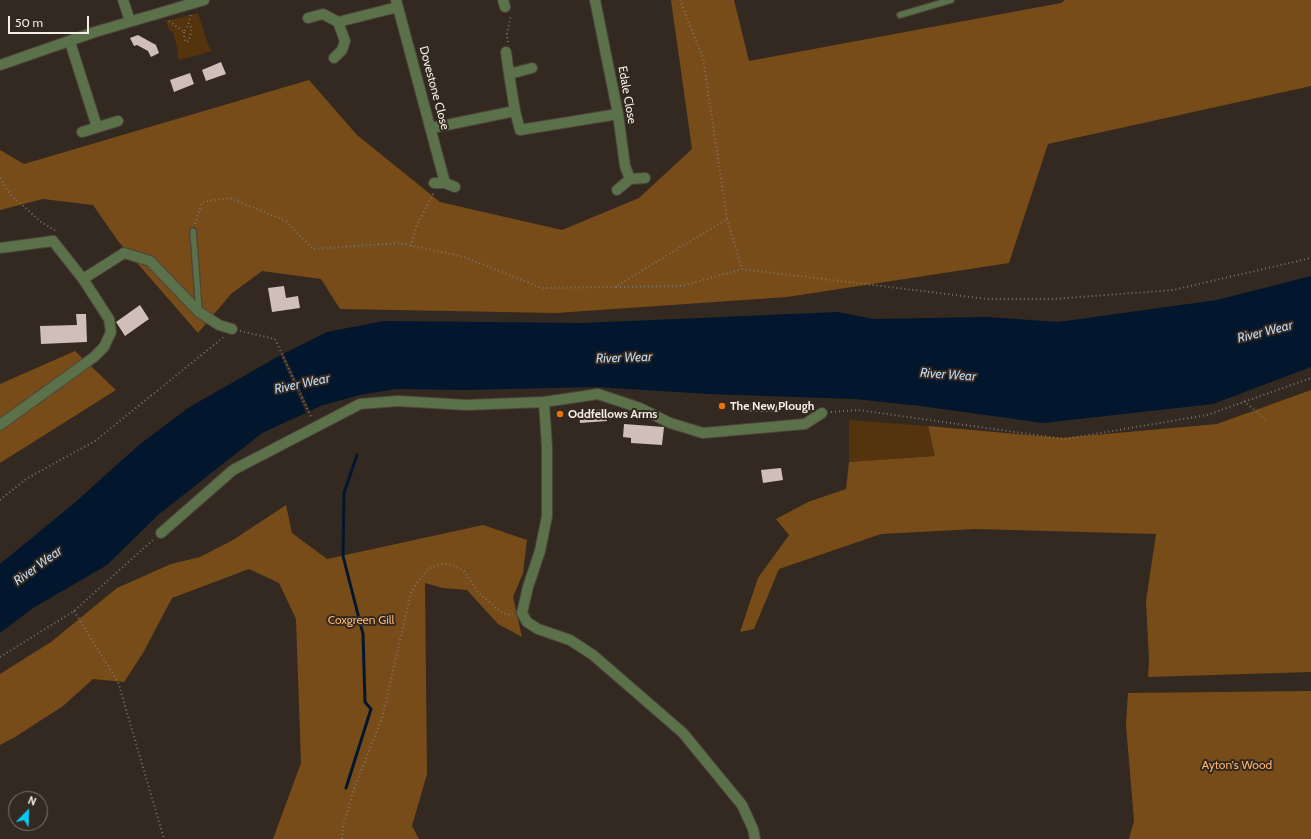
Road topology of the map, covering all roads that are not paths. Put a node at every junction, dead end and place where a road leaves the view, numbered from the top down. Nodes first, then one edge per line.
1 (123, 0) edge
2 (204, 0) edge
3 (595, 0) edge
4 (948, 0) edge
5 (397, 4) edge
6 (900, 15) dead end
7 (308, 18) dead end
8 (130, 21) junction
9 (338, 22) junction
10 (70, 42) junction
11 (506, 52) road end
12 (334, 58) dead end
13 (0, 65) edge
14 (532, 68) dead end
15 (509, 74) junction
16 (515, 111) junction
17 (618, 114) junction
18 (118, 121) dead end
19 (97, 127) junction
20 (432, 128) junction
21 (82, 132) dead end
22 (645, 178) dead end
23 (630, 179) junction
24 (434, 183) road end
25 (445, 183) junction
26 (455, 187) dead end
27 (617, 190) dead end
28 (193, 231) road end
29 (0, 248) edge
30 (83, 279) junction
31 (199, 312) junction
32 (232, 329) road end
33 (544, 402) junction
34 (822, 413) road end
35 (0, 425) edge
36 (161, 533) road end
37 (755, 839) edge

1 - 8 street
2 - 8 street
3 - 17 street, Edale Close
4 - 6 lane
5 - 9 street
5 - 20 street, Dovestone Close
7 - 9 street
8 - 10 street
9 - 12 street
10 - 13 street
10 - 19 street
11 - 15 street
14 - 15 street
15 - 16 street
16 - 17 street
16 - 20 street
17 - 23 street, Edale Close
18 - 19 street
19 - 21 street
20 - 25 street, Dovestone Close
22 - 23 street
23 - 27 street
24 - 25 street
25 - 26 street
28 - 31 lane
29 - 30 street
30 - 31 street
30 - 35 street
31 - 32 street
33 - 34 street
33 - 36 street
33 - 37 street

